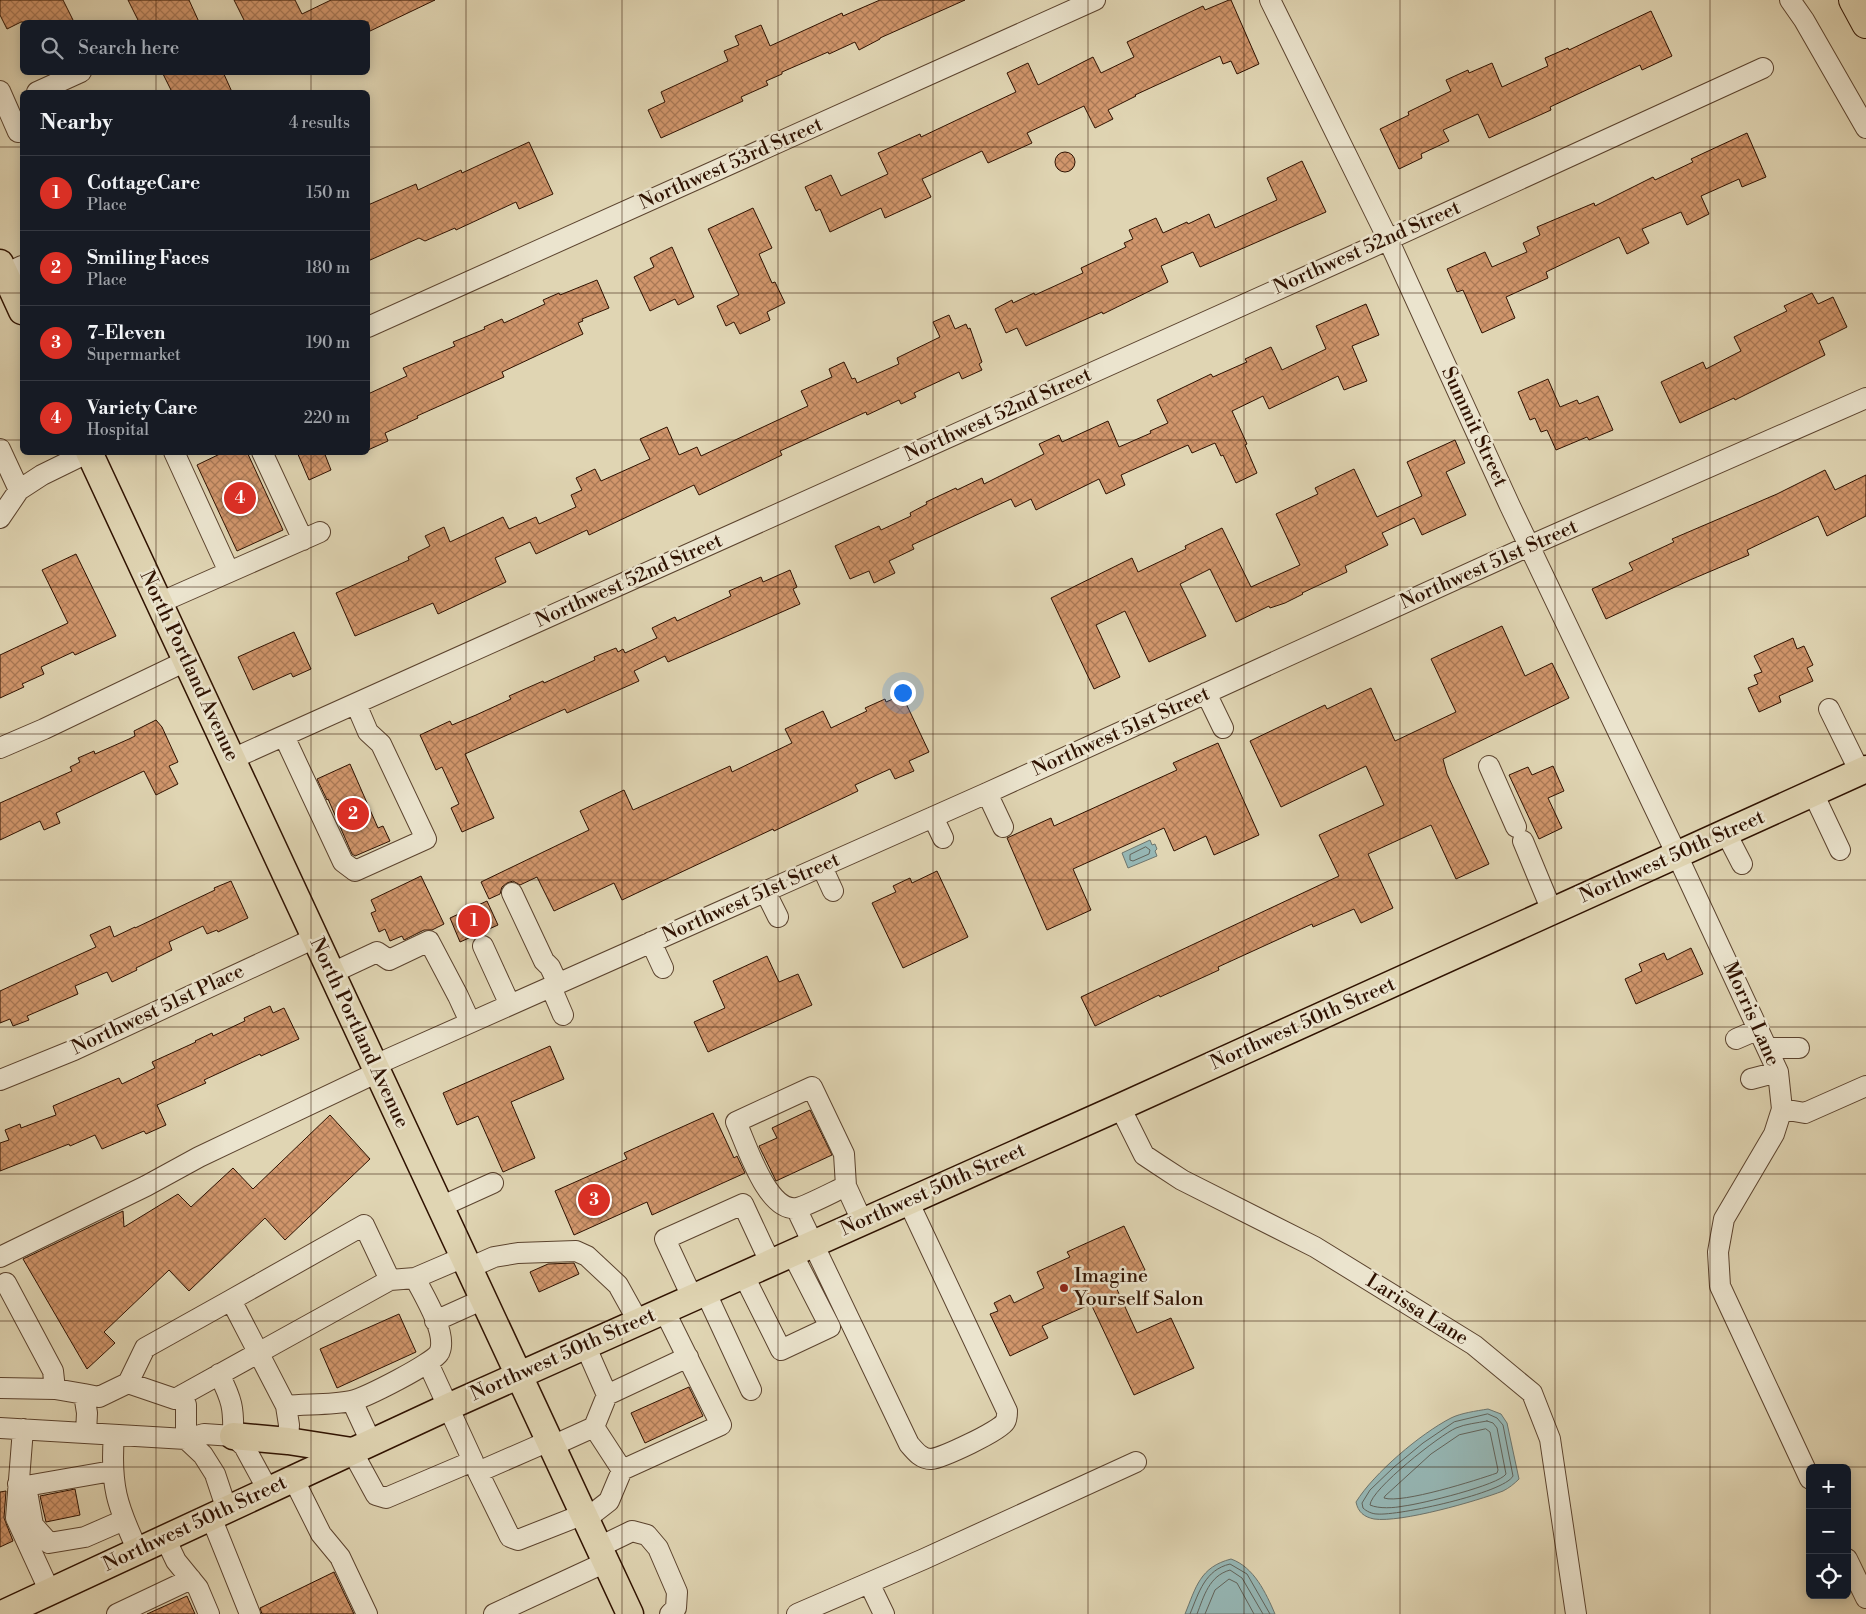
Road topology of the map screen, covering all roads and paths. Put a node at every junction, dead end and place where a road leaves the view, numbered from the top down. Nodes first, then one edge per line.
1 (1095, 0) edge
2 (1270, 0) edge
3 (1790, 0) edge
4 (1853, 0) edge
5 (1866, 24) edge
6 (1763, 68) dead end
7 (74, 75) edge
8 (41, 90) edge
9 (7, 101) edge
10 (1866, 128) edge
11 (18, 132) dead end
12 (1388, 239) junction
13 (9, 268) edge
14 (20, 304) edge
15 (370, 326) edge
16 (1866, 398) edge
17 (0, 449) edge
18 (83, 455) edge
19 (90, 455) edge
20 (175, 455) edge
21 (264, 455) edge
22 (19, 490) junction
23 (0, 518) edge
24 (1529, 546) junction
25 (228, 569) junction
26 (159, 603) junction
27 (186, 661) junction
28 (1206, 694) junction
29 (356, 704) junction
30 (1829, 710) dead end
31 (1223, 728) dead end
32 (284, 736) junction
33 (0, 748) edge
34 (232, 759) junction
35 (1489, 766) dead end
36 (1863, 771) edge
37 (987, 793) junction
38 (1813, 793) junction
39 (934, 817) junction
40 (1003, 827) dead end
41 (1726, 833) junction
42 (943, 838) dead end
43 (1840, 850) dead end
44 (1677, 855) junction
45 (1742, 864) dead end
46 (822, 867) junction
47 (833, 891) dead end
48 (765, 892) junction
49 (512, 893) dead end
50 (1552, 912) junction
51 (778, 917) dead end
52 (315, 938) junction
53 (651, 942) junction
54 (483, 946) dead end
55 (663, 968) dead end
56 (332, 973) junction
57 (554, 985) junction
58 (510, 1005) junction
59 (563, 1014) dead end
60 (470, 1022) junction
61 (1759, 1029) junction
62 (1736, 1039) dead end
63 (1768, 1048) junction
64 (1799, 1048) dead end
65 (376, 1069) junction
66 (1778, 1072) junction
67 (1751, 1079) dead end
68 (0, 1080) edge
69 (1866, 1086) edge
70 (1120, 1107) junction
71 (1782, 1109) junction
72 (493, 1183) dead end
73 (846, 1186) junction
74 (908, 1201) junction
75 (440, 1207) junction
76 (796, 1208) junction
77 (862, 1221) junction
78 (791, 1253) junction
79 (0, 1257) edge
80 (467, 1262) junction
81 (743, 1274) junction
82 (415, 1278) junction
83 (390, 1280) junction
84 (6, 1283) dead end
85 (699, 1294) junction
86 (484, 1299) junction
87 (232, 1300) junction
88 (664, 1310) junction
89 (435, 1321) junction
90 (638, 1322) junction
91 (585, 1345) junction
92 (259, 1352) junction
93 (688, 1357) junction
94 (428, 1363) junction
95 (219, 1374) junction
96 (519, 1375) junction
97 (128, 1383) junction
98 (0, 1388) edge
99 (55, 1389) junction
100 (751, 1390) dead end
101 (84, 1394) junction
102 (182, 1395) junction
103 (607, 1395) junction
104 (352, 1401) junction
105 (286, 1406) junction
106 (448, 1407) junction
107 (594, 1427) junction
108 (0, 1428) edge
109 (22, 1429) junction
110 (86, 1433) junction
111 (114, 1435) junction
112 (234, 1436) junction
113 (186, 1439) junction
114 (288, 1441) junction
115 (551, 1443) junction
116 (361, 1446) junction
117 (1136, 1462) dead end
118 (475, 1466) junction
119 (622, 1470) junction
120 (1806, 1470) edge
121 (112, 1471) junction
122 (294, 1478) junction
123 (22, 1485) junction
124 (268, 1490) junction
125 (219, 1513) junction
126 (585, 1516) junction
127 (124, 1520) junction
128 (165, 1538) junction
129 (138, 1551) junction
130 (603, 1555) junction
131 (1851, 1567) edge
132 (191, 1579) junction
133 (869, 1583) junction
134 (50, 1592) junction
135 (1866, 1598) edge
136 (2, 1614) edge
137 (117, 1614) edge
138 (209, 1614) edge
139 (250, 1614) edge
140 (367, 1614) edge
141 (494, 1614) edge
142 (630, 1614) edge
143 (670, 1614) edge
144 (797, 1614) edge
145 (884, 1614) edge
146 (1576, 1614) edge

1 - 15 street, Northwest 53rd Street
2 - 12 street, Summit Street
3 - 10 street
4 - 5 highway
6 - 12 street, Northwest 52nd Street
7 - 8 street
9 - 11 street
12 - 24 street, Summit Street
12 - 29 street, Northwest 52nd Street
13 - 14 main road
16 - 24 street, Northwest 51st Street
17 - 22 street
18 - 22 street
19 - 26 main road, North Portland Avenue
20 - 25 street
21 - 25 street
22 - 23 street
24 - 28 street, Northwest 51st Street
24 - 44 street, Summit Street
25 - 26 street
26 - 27 main road, North Portland Avenue
27 - 33 street
27 - 34 main road, North Portland Avenue
28 - 31 street
28 - 37 street, Northwest 51st Street
29 - 32 street, Northwest 52nd Street
29 - 32 street
30 - 36 street
32 - 34 street, Northwest 52nd Street
34 - 52 main road, North Portland Avenue
35 - 50 street
36 - 38 main road, Northwest 50th Street
37 - 39 street, Northwest 51st Street
37 - 40 street
38 - 41 main road, Northwest 50th Street
38 - 43 street
39 - 42 street
39 - 46 street, Northwest 51st Street
41 - 44 main road, Northwest 50th Street
41 - 45 street
44 - 50 main road, Northwest 50th Street
44 - 61 street, Morris Lane
46 - 47 street
46 - 48 street, Northwest 51st Street
48 - 51 street
48 - 53 street, Northwest 51st Street
49 - 57 street
50 - 70 main road, Northwest 50th Street
52 - 56 main road, North Portland Avenue
52 - 68 street, Northwest 51st Place
53 - 55 street
53 - 57 street, Northwest 51st Street
54 - 58 street
56 - 60 street
56 - 65 main road, North Portland Avenue
57 - 58 street, Northwest 51st Street
57 - 59 street
58 - 60 street, Northwest 51st Street
60 - 65 street, Northwest 51st Street
61 - 62 street
61 - 63 street, Morris Lane
63 - 64 street
63 - 66 street, Morris Lane
65 - 75 main road, North Portland Avenue
65 - 79 street, Northwest 51st Street
66 - 67 street
66 - 71 street, Morris Lane
69 - 71 street
70 - 74 main road, Northwest 50th Street
70 - 146 street, Larissa Lane
71 - 120 street, Morris Lane
72 - 75 street
73 - 76 street
73 - 76 street
73 - 77 street
74 - 77 main road, Northwest 50th Street
74 - 78 street
75 - 80 main road, North Portland Avenue
76 - 78 street
77 - 78 main road, Northwest 50th Street
78 - 81 main road, Northwest 50th Street
78 - 81 street
78 - 85 street
80 - 82 street
80 - 86 main road, North Portland Avenue
80 - 90 street
81 - 85 main road, Northwest 50th Street
82 - 83 street
82 - 89 street
83 - 87 street
83 - 92 street
84 - 99 street
85 - 88 main road, Northwest 50th Street
85 - 100 street
86 - 89 street
86 - 96 main road, North Portland Avenue
87 - 92 street
87 - 97 street
88 - 90 main road, Northwest 50th Street
88 - 93 street
89 - 94 street
90 - 91 main road, Northwest 50th Street
91 - 96 main road, Northwest 50th Street
91 - 103 street
92 - 95 street
92 - 105 street
93 - 103 street
93 - 119 street
94 - 104 street
94 - 106 street
95 - 102 street
95 - 112 street
96 - 106 main road, Northwest 50th Street
96 - 115 main road, North Portland Avenue
97 - 101 street
97 - 102 street
98 - 99 street
99 - 101 street
101 - 110 street
102 - 113 street
103 - 107 street
104 - 105 street
104 - 116 street
105 - 114 street
106 - 116 main road, Northwest 50th Street
106 - 118 street
107 - 115 street
107 - 119 street
108 - 109 street
109 - 110 street
109 - 123 street
110 - 111 street
111 - 113 street
111 - 121 street
112 - 113 street
112 - 114 main road
112 - 124 street
113 - 125 street
114 - 116 main road
115 - 118 street
115 - 126 main road, North Portland Avenue
116 - 118 street
116 - 122 main road, Northwest 50th Street
117 - 133 street
118 - 126 street
119 - 126 street
121 - 123 street
121 - 127 street
122 - 124 main road, Northwest 50th Street
122 - 140 street
123 - 127 street
123 - 134 street
124 - 125 main road, Northwest 50th Street
125 - 128 main road, Northwest 50th Street
125 - 139 street
126 - 130 main road, North Portland Avenue
127 - 129 street
128 - 129 main road, Northwest 50th Street
128 - 132 street
129 - 134 main road, Northwest 50th Street
130 - 141 street
130 - 142 main road, North Portland Avenue
130 - 143 street
131 - 135 street
132 - 137 street
132 - 138 street
133 - 144 street
133 - 145 street
134 - 136 main road, Northwest 50th Street

